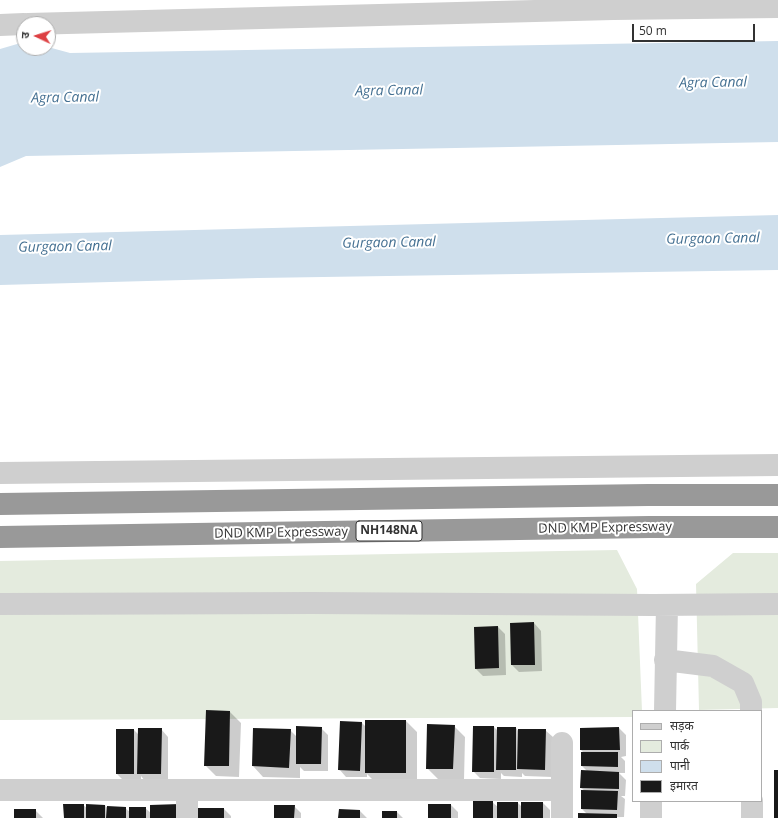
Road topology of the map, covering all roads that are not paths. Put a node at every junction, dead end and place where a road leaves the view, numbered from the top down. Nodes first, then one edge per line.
1 (778, 8) edge
2 (56, 23) edge
3 (16, 24) edge
4 (0, 25) edge
5 (778, 465) edge
6 (0, 473) edge
7 (778, 495) edge
8 (0, 504) edge
9 (778, 527) edge
10 (0, 537) edge
11 (0, 604) edge
12 (778, 604) edge
13 (660, 605) junction
14 (665, 660) junction
15 (653, 710) edge
16 (665, 710) edge
17 (751, 710) edge
18 (562, 743) dead end
19 (0, 790) edge
20 (188, 790) junction
21 (562, 790) junction
22 (651, 802) edge
23 (665, 802) edge
24 (752, 802) edge
25 (187, 818) edge
26 (562, 818) edge
27 (651, 818) edge
28 (665, 818) edge
29 (752, 818) edge

1 - 2 street
3 - 4 street
5 - 6 street
7 - 8 highway
9 - 10 highway, DND KMP Expressway / NH148NA
11 - 13 street
12 - 13 street
13 - 14 street
13 - 15 street
14 - 16 street
14 - 17 street
18 - 21 street
19 - 20 street
20 - 21 street
20 - 25 street
21 - 26 street
22 - 27 street
23 - 28 street
24 - 29 street

